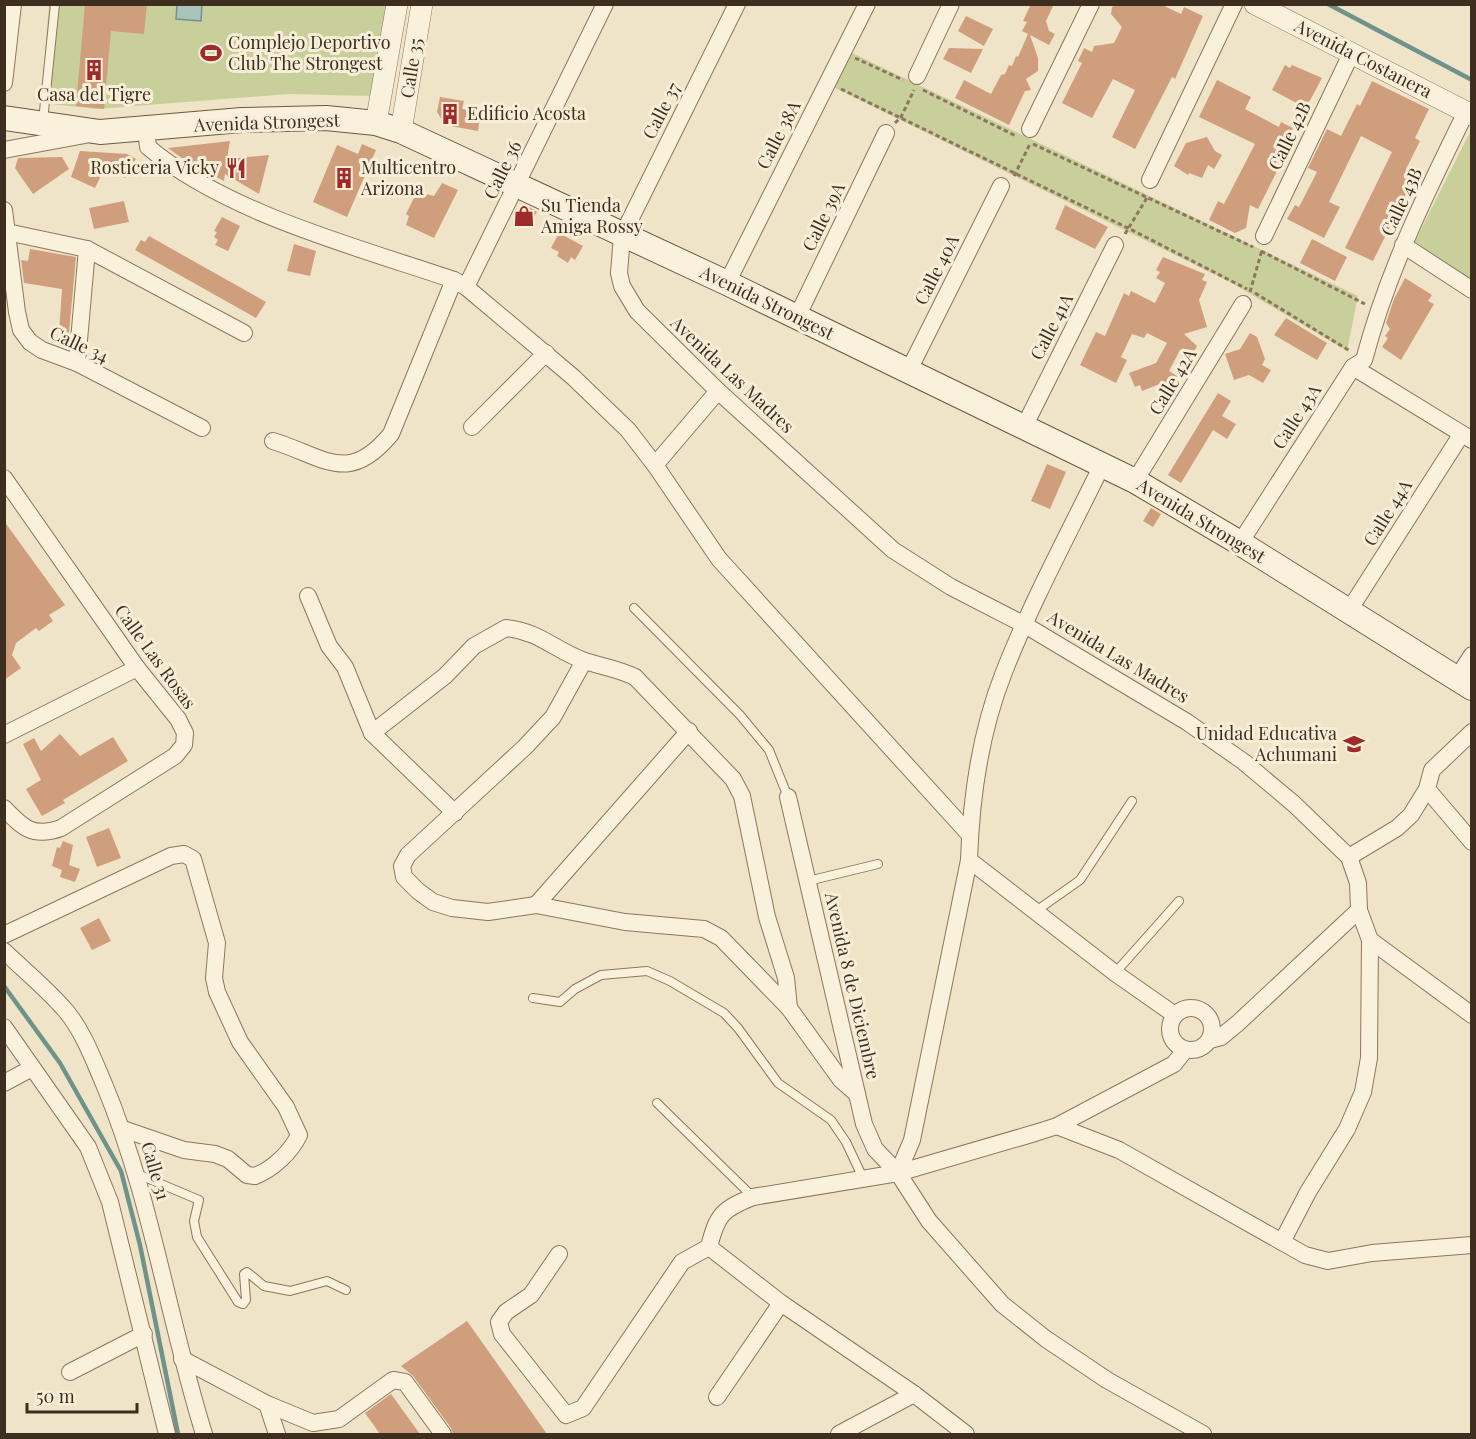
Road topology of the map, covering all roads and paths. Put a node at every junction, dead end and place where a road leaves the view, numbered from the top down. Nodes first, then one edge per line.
1 (13, 4) edge
2 (55, 4) edge
3 (396, 4) edge
4 (422, 4) edge
5 (605, 4) edge
6 (737, 4) edge
7 (867, 4) edge
8 (951, 4) edge
9 (1091, 4) edge
10 (1234, 4) edge
11 (1255, 4) edge
12 (842, 52) junction
13 (1352, 52) junction
14 (916, 81) junction
15 (827, 82) junction
16 (4, 83) edge
17 (1469, 114) edge
18 (901, 117) junction
19 (4, 118) edge
20 (43, 122) junction
21 (376, 123) junction
22 (146, 129) junction
23 (401, 131) junction
24 (100, 132) junction
25 (886, 133) joint
26 (1027, 136) junction
27 (4, 150) edge
28 (1016, 175) junction
29 (1150, 180) dead end
30 (517, 184) junction
31 (1001, 186) joint
32 (1148, 197) junction
33 (4, 210) edge
34 (1130, 229) junction
35 (7, 232) junction
36 (622, 236) junction
37 (1263, 244) junction
38 (1115, 245) dead end
39 (1403, 245) junction
40 (87, 249) junction
41 (8, 276) edge
42 (727, 283) junction
43 (460, 284) junction
44 (1472, 290) edge
45 (1247, 297) junction
46 (1377, 310) junction
47 (797, 317) junction
48 (244, 333) dead end
49 (546, 353) junction
50 (77, 363) junction
51 (1358, 363) junction
52 (908, 372) junction
53 (718, 391) junction
54 (472, 427) dead end
55 (1024, 427) junction
56 (202, 428) dead end
57 (1466, 437) edge
58 (273, 441) dead end
59 (655, 465) junction
60 (1102, 465) junction
61 (4, 478) edge
62 (1135, 481) junction
63 (1240, 543) junction
64 (308, 596) dead end
65 (634, 608) dead end
66 (1348, 612) junction
67 (1025, 624) junction
68 (1472, 655) edge
69 (584, 660) junction
70 (137, 668) junction
71 (1464, 683) edge
72 (689, 731) junction
73 (1472, 732) edge
74 (372, 733) junction
75 (4, 735) edge
76 (1427, 789) junction
77 (788, 797) joint
78 (1132, 801) dead end
79 (4, 808) edge
80 (454, 813) junction
81 (970, 835) junction
82 (1472, 842) edge
83 (1349, 857) junction
84 (969, 860) junction
85 (878, 864) dead end
86 (808, 880) junction
87 (1179, 901) dead end
88 (536, 905) junction
89 (1359, 910) junction
90 (1036, 911) junction
91 (4, 935) edge
92 (1371, 940) junction
93 (4, 951) edge
94 (1115, 973) junction
95 (532, 998) dead end
96 (789, 1008) junction
97 (1175, 1015) junction
98 (1472, 1015) edge
99 (4, 1028) edge
100 (1210, 1040) junction
101 (1185, 1050) junction
102 (32, 1068) junction
103 (4, 1083) edge
104 (856, 1094) junction
105 (657, 1103) dead end
106 (1057, 1126) junction
107 (123, 1129) junction
108 (135, 1173) junction
109 (898, 1173) junction
110 (863, 1178) junction
111 (753, 1197) junction
112 (1282, 1242) junction
113 (1472, 1245) edge
114 (709, 1247) junction
115 (559, 1254) dead end
116 (346, 1290) dead end
117 (781, 1303) junction
118 (144, 1334) junction
119 (182, 1359) junction
120 (70, 1372) dead end
121 (914, 1394) junction
122 (717, 1397) dead end
123 (267, 1404) junction
124 (167, 1434) edge
125 (204, 1434) edge
126 (277, 1434) edge
127 (443, 1434) edge
128 (839, 1434) edge
129 (966, 1434) edge
130 (1203, 1434) edge

1 - 16 street
2 - 20 lane
3 - 21 street, Calle 35
4 - 23 street, Calle 35
5 - 30 street, Calle 36
6 - 36 street, Calle 37
7 - 12 street, Calle 38A
8 - 14 street
9 - 26 street
10 - 29 street
11 - 13 street, Avenida Costanera
12 - 14 path
12 - 15 street, Calle 38A
13 - 17 street, Avenida Costanera
13 - 37 street, Calle 42B
14 - 18 path
14 - 26 path
15 - 18 path
15 - 42 street, Calle 38A
17 - 39 street, Calle 43B
18 - 25 path
18 - 28 path
19 - 20 main road, Avenida Strongest
20 - 24 main road, Avenida Strongest
21 - 22 main road, Avenida Strongest
21 - 23 main road, Avenida Strongest
22 - 24 main road, Avenida Strongest
22 - 43 street
23 - 30 main road, Avenida Strongest
24 - 27 street
25 - 47 street, Calle 39A
26 - 28 path
26 - 32 path
28 - 31 path
28 - 34 path
30 - 36 main road, Avenida Strongest
30 - 43 street, Calle 36
31 - 52 street, Calle 40A
32 - 34 path
32 - 37 path
33 - 35 street, Calle 34
34 - 45 path
35 - 40 street
35 - 41 street, Calle 34
36 - 42 main road, Avenida Strongest
36 - 53 street, Avenida Las Madres
37 - 45 path
37 - 46 path
38 - 55 street, Calle 41A
39 - 44 street
39 - 46 street, Calle 43B
40 - 48 street
40 - 50 street
41 - 50 street, Calle 34
42 - 47 main road, Avenida Strongest
43 - 49 street
43 - 58 street, Calle 36
45 - 51 path
45 - 62 street, Calle 42A
46 - 51 street, Calle 43A
47 - 52 main road, Avenida Strongest
49 - 54 street
49 - 59 street
50 - 56 street, Calle 34
51 - 57 street
51 - 63 street, Calle 43A
52 - 55 main road, Avenida Strongest
53 - 59 street
53 - 67 street, Avenida Las Madres
55 - 60 main road, Avenida Strongest
57 - 66 street, Calle 44A
59 - 81 street
60 - 62 main road, Avenida Strongest
60 - 67 street
61 - 70 street, Calle Las Rosas
62 - 63 main road, Avenida Strongest
63 - 66 main road, Avenida Strongest
64 - 74 street
65 - 77 lane
66 - 71 main road, Avenida Strongest
67 - 81 street
67 - 83 street, Avenida Las Madres
68 - 71 street
69 - 72 street
69 - 74 street
69 - 80 street
70 - 75 street
70 - 79 street, Calle Las Rosas
72 - 88 street
72 - 96 street
73 - 76 street
74 - 80 street
76 - 82 street
76 - 83 street
77 - 86 street, Avenida 8 de Diciembre
78 - 90 lane
80 - 88 street
81 - 84 street
83 - 89 street, Avenida Las Madres
84 - 90 street
84 - 109 street
85 - 86 lane
86 - 104 street, Avenida 8 de Diciembre
87 - 94 lane
88 - 96 street
89 - 92 street, Avenida Las Madres
89 - 100 street
90 - 94 street
91 - 107 street
92 - 98 street
92 - 112 street, Avenida Las Madres
93 - 107 street, Calle 31
94 - 97 street
95 - 110 lane
96 - 104 street
97 - 100 street
97 - 101 street
99 - 102 street
100 - 101 street
101 - 106 street
102 - 103 street
102 - 118 street
104 - 109 street, Avenida 8 de Diciembre
105 - 111 lane
106 - 109 street
106 - 112 street
107 - 108 street, Calle 31
108 - 116 lane
108 - 119 street, Calle 31
109 - 110 street
109 - 130 street, Avenida 8 de Diciembre
110 - 111 street
111 - 114 street
112 - 113 street
114 - 115 street
114 - 117 street
117 - 121 street
117 - 122 street
118 - 120 street
118 - 124 street
119 - 123 street
119 - 125 street, Calle 31
121 - 128 street
121 - 129 street
123 - 126 street
123 - 127 street

